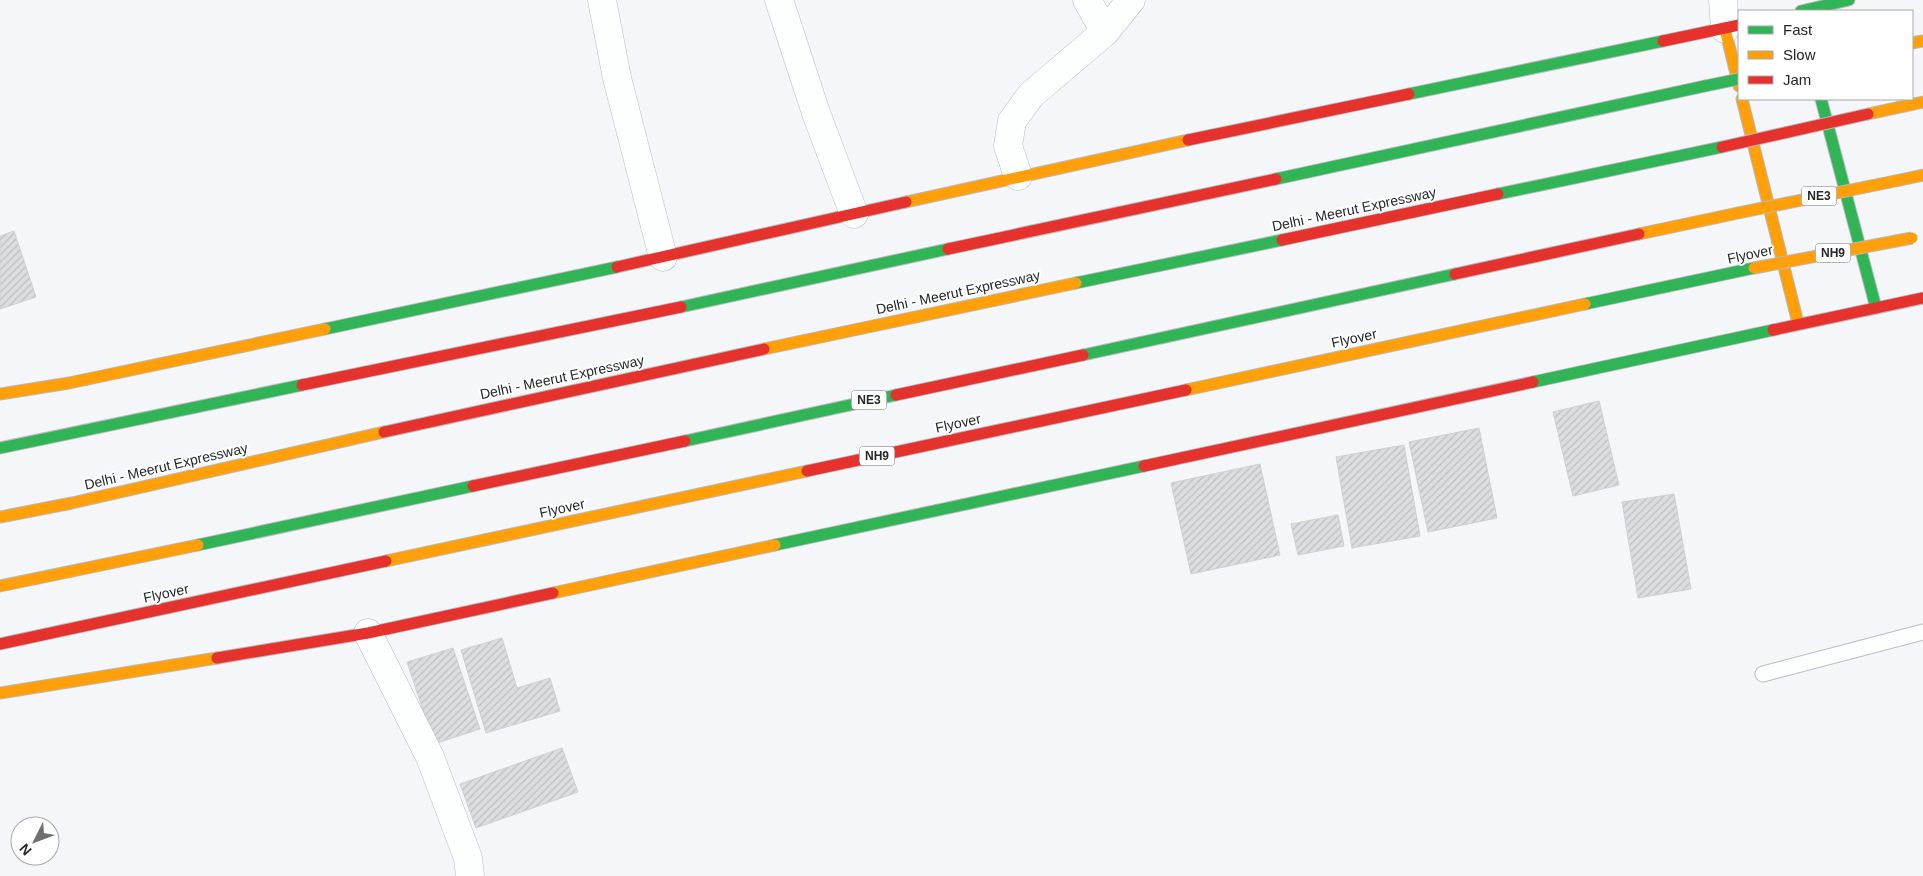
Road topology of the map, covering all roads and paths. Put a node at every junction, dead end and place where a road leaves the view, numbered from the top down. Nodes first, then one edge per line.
1 (602, 0) edge
2 (779, 0) edge
3 (1087, 0) edge
4 (1131, 0) edge
5 (1723, 0) edge
6 (1849, 0) edge
7 (1805, 10) edge
8 (1732, 27) edge
9 (1105, 32) junction
10 (1738, 78) edge
11 (1738, 79) edge
12 (1742, 100) edge
13 (1821, 100) edge
14 (1923, 102) edge
15 (1923, 175) edge
16 (1018, 176) junction
17 (854, 214) junction
18 (1923, 235) edge
19 (663, 257) junction
20 (1923, 298) edge
21 (1876, 308) junction
22 (1798, 324) junction
23 (0, 394) edge
24 (0, 448) edge
25 (0, 517) edge
26 (0, 586) edge
27 (1923, 632) edge
28 (368, 633) junction
29 (0, 644) edge
30 (1763, 674) dead end
31 (0, 697) edge
32 (470, 876) edge

1 - 19 street
2 - 17 street
3 - 9 street
4 - 9 street
5 - 8 street
6 - 7 main road
8 - 10 main road
8 - 16 main road
9 - 16 street
11 - 24 main road, bridge
12 - 22 main road
13 - 21 main road
14 - 25 main road, Delhi - Meerut Expressway, bridge
15 - 26 main road, NE3, bridge
16 - 17 main road
17 - 19 main road
18 - 29 main road, Flyover / NH9, bridge
19 - 23 main road
20 - 21 main road
21 - 22 main road
22 - 28 main road
27 - 30 lane
28 - 31 main road
28 - 32 street

